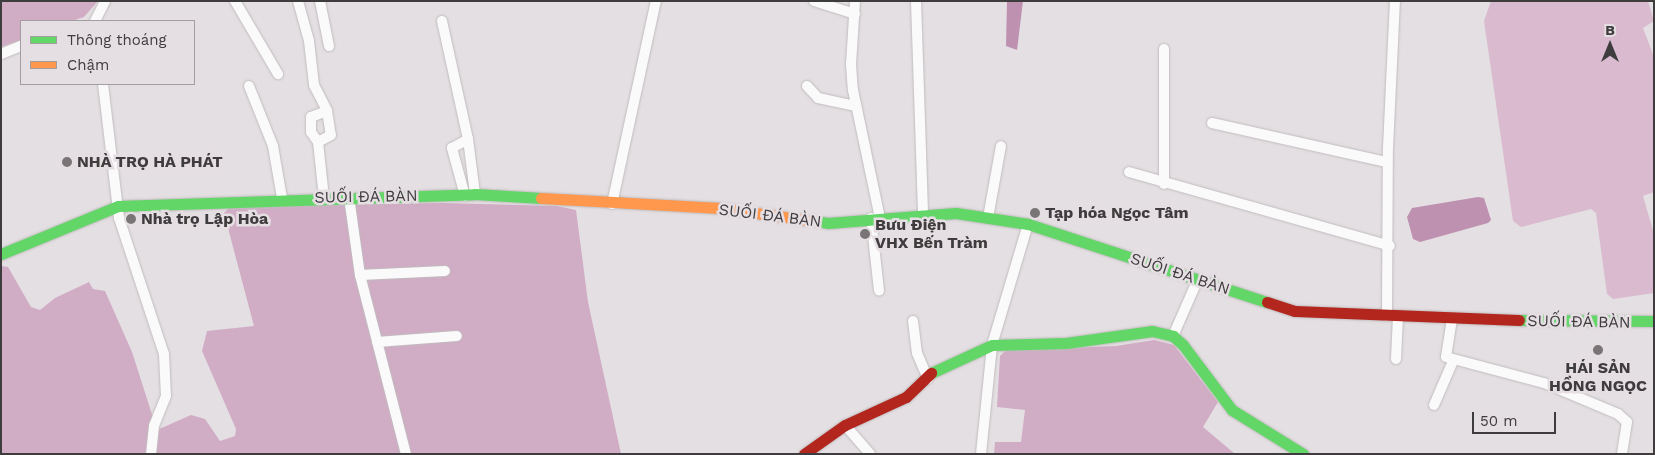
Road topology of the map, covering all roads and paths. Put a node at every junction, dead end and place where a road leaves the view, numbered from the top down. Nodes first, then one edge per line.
1 (105, 1) edge
2 (235, 1) edge
3 (298, 1) edge
4 (320, 1) edge
5 (656, 1) edge
6 (814, 1) edge
7 (855, 1) edge
8 (916, 1) edge
9 (1395, 1) edge
10 (855, 14) junction
11 (95, 20) edge
12 (442, 20) dead end
13 (20, 46) edge
14 (329, 46) dead end
15 (1164, 49) dead end
16 (1, 54) edge
17 (278, 74) dead end
18 (103, 85) edge
19 (249, 86) dead end
20 (807, 86) dead end
21 (856, 106) junction
22 (327, 111) junction
23 (1212, 123) dead end
24 (468, 139) junction
25 (318, 142) junction
26 (1001, 146) dead end
27 (1387, 162) junction
28 (1129, 172) dead end
29 (1164, 184) junction
30 (470, 195) junction
31 (349, 197) junction
32 (282, 198) junction
33 (324, 198) junction
34 (612, 204) junction
35 (118, 206) junction
36 (923, 215) junction
37 (876, 218) junction
38 (988, 218) junction
39 (1028, 224) junction
40 (1390, 246) junction
41 (1, 254) edge
42 (445, 271) dead end
43 (360, 274) junction
44 (1198, 279) junction
45 (880, 291) dead end
46 (1393, 316) junction
47 (1452, 319) junction
48 (913, 321) dead end
49 (1654, 321) edge
50 (457, 336) dead end
51 (1174, 336) junction
52 (377, 342) junction
53 (992, 345) junction
54 (1396, 359) dead end
55 (1453, 361) junction
56 (928, 379) junction
57 (1434, 405) dead end
58 (845, 425) junction
59 (151, 454) edge
60 (406, 454) edge
61 (804, 454) edge
62 (870, 454) edge
63 (981, 454) edge
64 (1303, 454) edge
65 (1622, 454) edge

1 - 11 street
2 - 17 street
3 - 22 street
4 - 14 street
5 - 34 street
6 - 10 street
7 - 10 street
8 - 36 street
9 - 27 street
10 - 21 street
12 - 24 street
13 - 16 street
15 - 29 street
18 - 35 street
19 - 32 street
20 - 21 street
21 - 37 street
22 - 25 street
22 - 25 street
23 - 27 street
24 - 30 street
24 - 30 street
25 - 33 street
26 - 38 street
27 - 40 street
28 - 29 street
29 - 40 street
30 - 31 street, SUỐI ĐÁ BÀN
30 - 34 street, SUỐI ĐÁ BÀN
31 - 33 street, SUỐI ĐÁ BÀN
31 - 43 street
32 - 33 street, SUỐI ĐÁ BÀN
32 - 35 street, SUỐI ĐÁ BÀN
34 - 37 street, SUỐI ĐÁ BÀN
35 - 41 street, SUỐI ĐÁ BÀN
35 - 59 street
36 - 37 street, SUỐI ĐÁ BÀN
36 - 38 street, SUỐI ĐÁ BÀN
37 - 45 street
38 - 39 street, SUỐI ĐÁ BÀN
39 - 44 street, SUỐI ĐÁ BÀN
39 - 53 street
40 - 46 street
42 - 43 street
43 - 52 street
44 - 46 street, SUỐI ĐÁ BÀN
44 - 51 street
46 - 47 street, SUỐI ĐÁ BÀN
46 - 54 street
47 - 49 street, SUỐI ĐÁ BÀN
47 - 55 street
48 - 56 street
50 - 52 street
51 - 53 street
51 - 64 street
52 - 60 street
53 - 56 street
53 - 63 street
55 - 57 street
55 - 65 street
56 - 58 street
58 - 61 street
58 - 62 street

